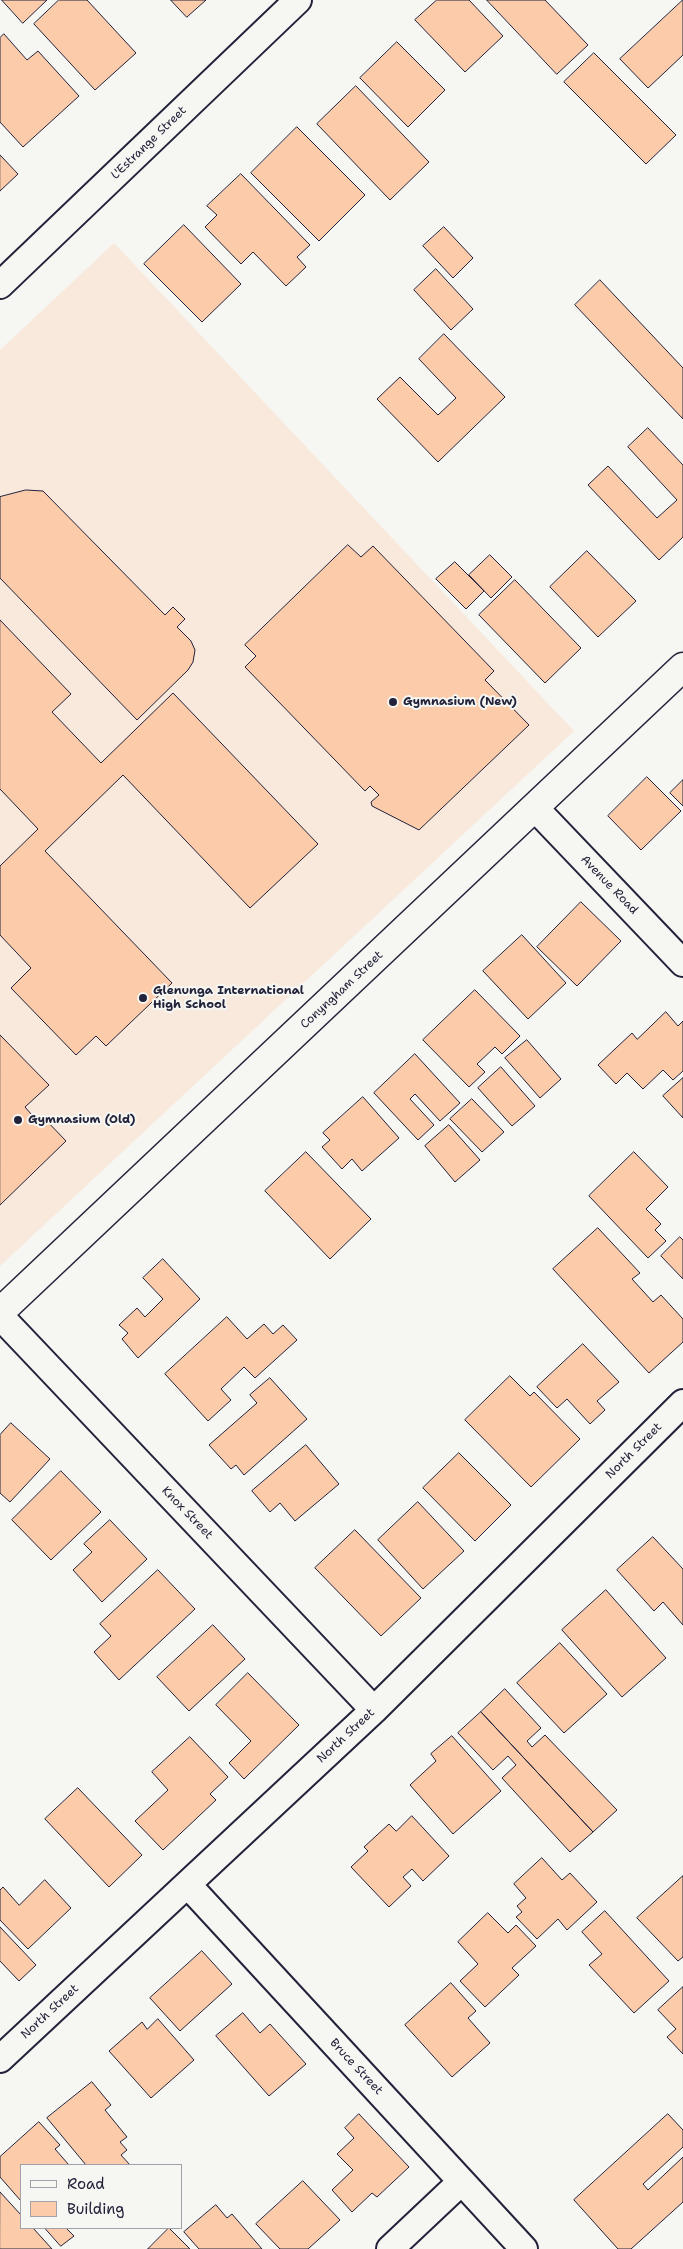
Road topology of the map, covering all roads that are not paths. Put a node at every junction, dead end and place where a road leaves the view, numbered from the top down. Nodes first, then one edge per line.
1 (298, 0) edge
2 (0, 286) edge
3 (683, 667) edge
4 (535, 808) junction
5 (683, 963) edge
6 (0, 1314) edge
7 (683, 1403) edge
8 (374, 1710) junction
9 (188, 1885) junction
10 (0, 2059) edge
11 (462, 2182) junction
12 (390, 2249) edge
13 (524, 2249) edge

1 - 2 street, L'Estrange Street
3 - 4 street, Conyngham Street
4 - 5 street, Avenue Road
4 - 6 street, Conyngham Street
6 - 8 street, Knox Street
7 - 8 street, North Street
8 - 9 street, North Street
9 - 10 street, North Street
9 - 11 street, Bruce Street
11 - 12 street
11 - 13 street, Bruce Street

